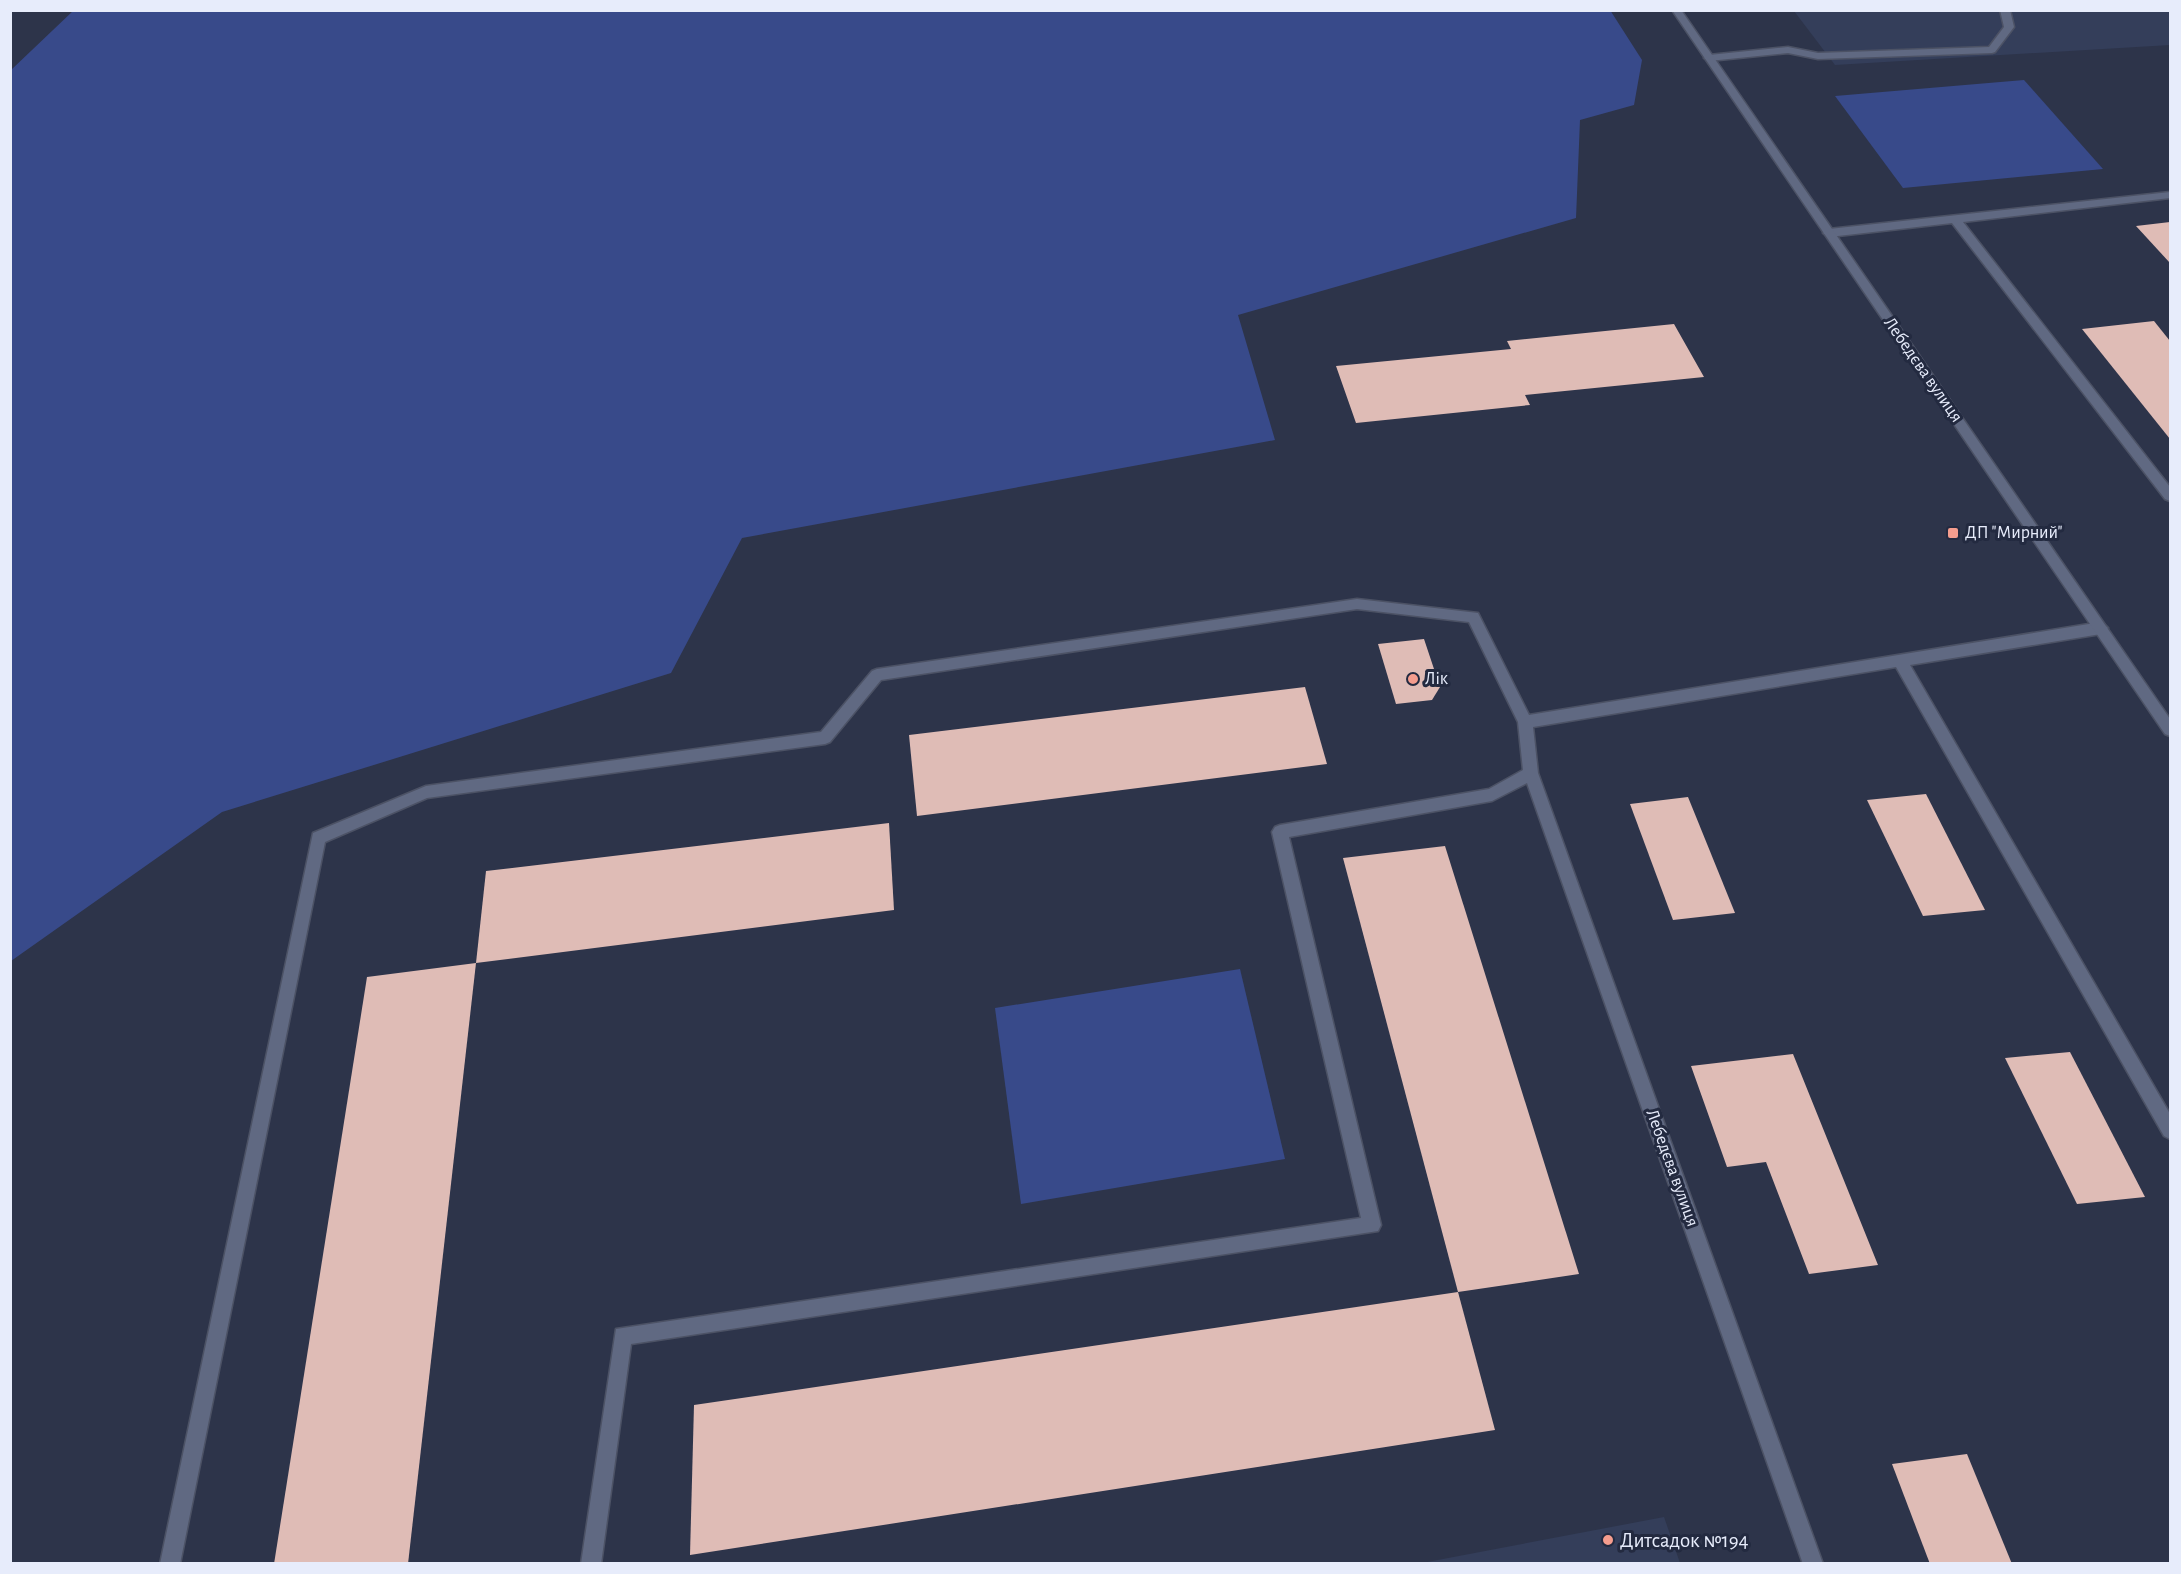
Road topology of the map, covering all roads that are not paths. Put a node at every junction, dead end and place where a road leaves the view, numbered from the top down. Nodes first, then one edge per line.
1 (1677, 10) edge
2 (2005, 10) edge
3 (1709, 58) junction
4 (2170, 195) edge
5 (1955, 219) junction
6 (1829, 233) junction
7 (2170, 496) edge
8 (2101, 628) junction
9 (1900, 661) junction
10 (1525, 722) junction
11 (2170, 730) edge
12 (1531, 773) junction
13 (2170, 1130) edge
14 (170, 1563) edge
15 (591, 1563) edge
16 (1813, 1563) edge

1 - 3 street, Лебедєва вулиця
2 - 3 street
3 - 6 street, Лебедєва вулиця
4 - 5 street
5 - 6 street
5 - 7 street
6 - 8 street, Лебедєва вулиця
8 - 9 street
8 - 11 street, Лебедєва вулиця
9 - 10 street
9 - 13 street
10 - 12 street, Лебедєва вулиця
10 - 14 street, Лебедєва вулиця
12 - 15 street
12 - 16 street, Лебедєва вулиця

